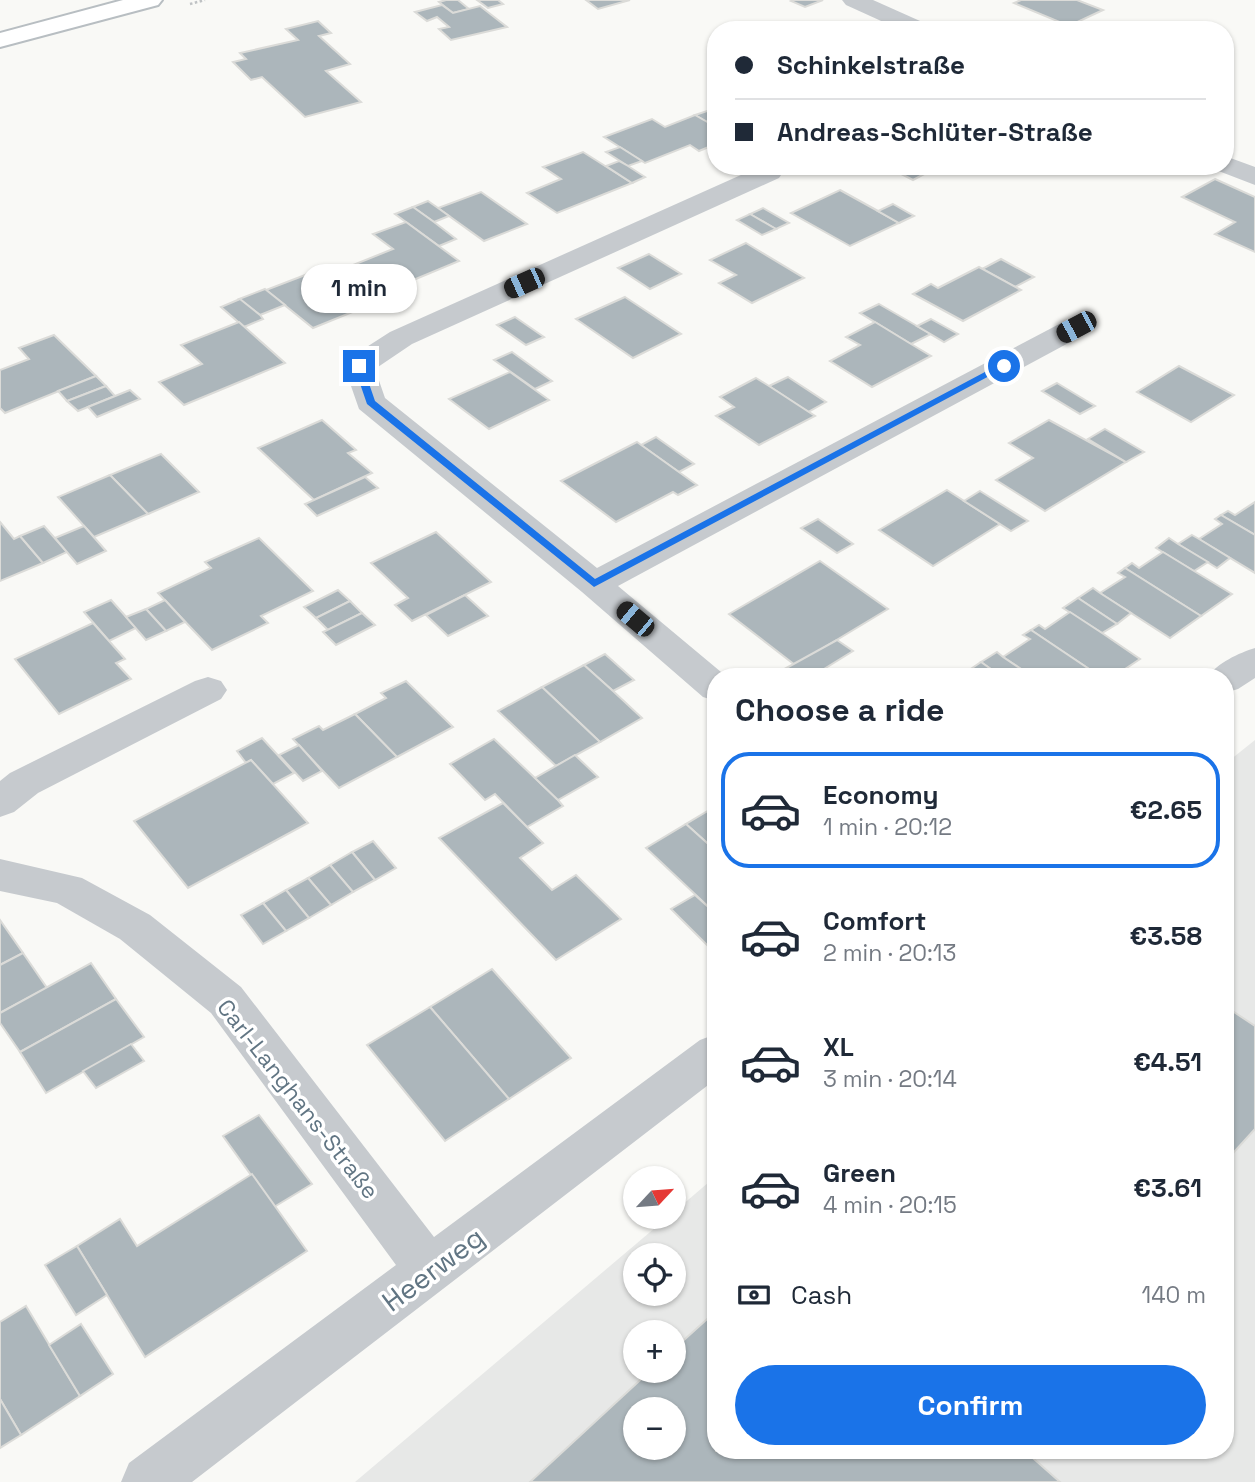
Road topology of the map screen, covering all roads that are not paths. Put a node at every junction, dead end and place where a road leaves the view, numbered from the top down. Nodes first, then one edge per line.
1 (149, 0) edge
2 (854, 0) edge
3 (901, 21) edge
4 (0, 40) edge
5 (1234, 168) edge
6 (766, 175) edge
7 (1255, 177) edge
8 (1076, 327) dead end
9 (594, 584) junction
10 (1255, 661) edge
11 (1234, 674) edge
12 (707, 680) edge
13 (208, 690) dead end
14 (0, 802) edge
15 (0, 875) edge
16 (707, 1060) edge
17 (430, 1271) junction
18 (148, 1482) edge

1 - 4 street
2 - 3 street
5 - 7 street
6 - 9 street
8 - 9 street
9 - 12 street
10 - 11 street
13 - 14 street
15 - 17 street, Carl-Langhans-Straße
16 - 17 street, Heerweg
17 - 18 street, Heerweg

